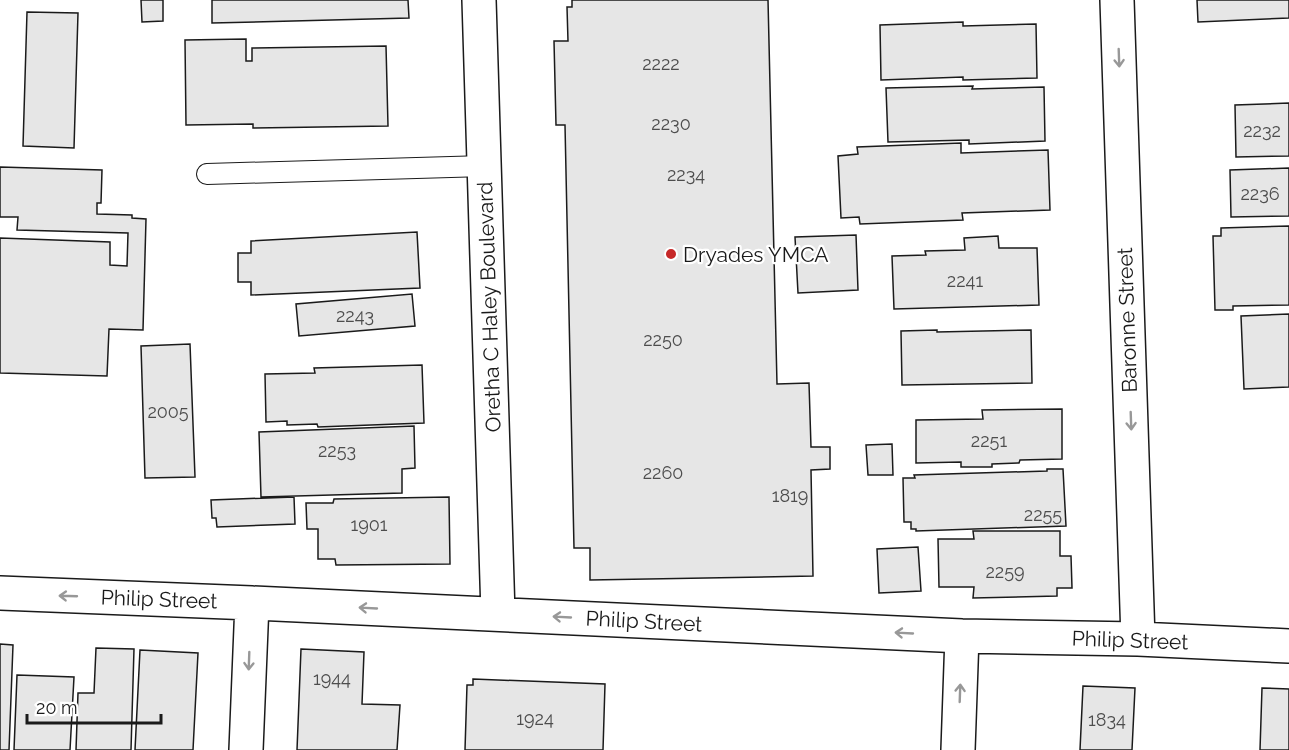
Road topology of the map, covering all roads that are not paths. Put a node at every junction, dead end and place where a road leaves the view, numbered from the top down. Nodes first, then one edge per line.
1 (478, 0) edge
2 (1117, 0) edge
3 (485, 166) junction
4 (207, 174) dead end
5 (0, 593) edge
6 (252, 603) junction
7 (498, 614) junction
8 (962, 636) junction
9 (1138, 639) junction
10 (1289, 646) edge
11 (246, 750) edge
12 (958, 750) edge

1 - 3 street, Oretha C Haley Boulevard
2 -> 9 street, Baronne Street
3 - 4 lane
3 - 7 street, Oretha C Haley Boulevard
6 -> 5 street, Philip Street
7 -> 6 street, Philip Street
6 -> 11 street
8 -> 7 street, Philip Street
8 - 9 street, Philip Street
12 -> 8 street
9 - 10 street, Philip Street

